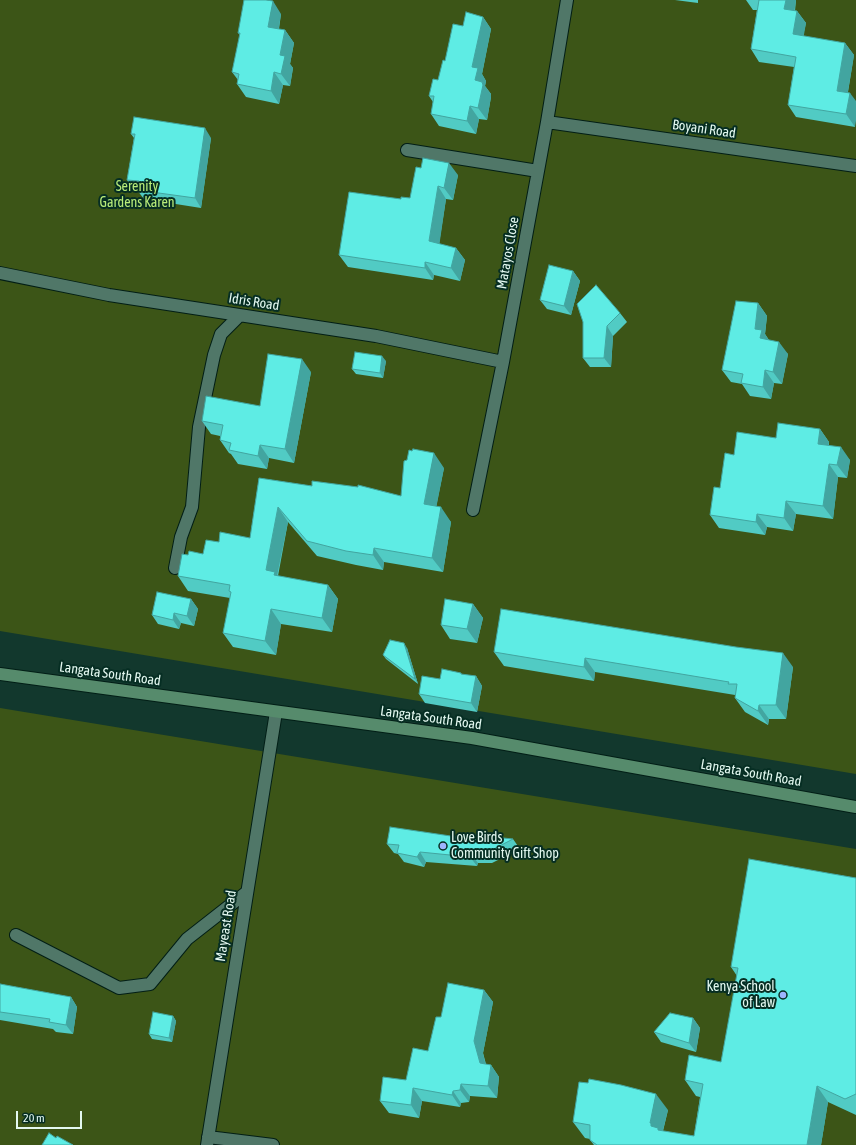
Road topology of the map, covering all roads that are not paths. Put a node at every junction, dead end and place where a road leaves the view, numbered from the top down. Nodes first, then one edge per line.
1 (567, 0) edge
2 (547, 122) junction
3 (407, 150) dead end
4 (856, 166) edge
5 (538, 172) junction
6 (0, 273) edge
7 (240, 315) junction
8 (503, 362) junction
9 (473, 510) dead end
10 (175, 568) dead end
11 (0, 674) edge
12 (276, 712) junction
13 (856, 804) edge
14 (247, 892) junction
15 (16, 935) dead end
16 (207, 1141) edge
17 (273, 1145) edge

1 - 2 street, Matayos Close
2 - 4 street, Boyani Road
2 - 5 street, Matayos Close
3 - 5 street
5 - 8 street, Matayos Close
6 - 7 street, Idris Road
7 - 8 street, Idris Road
7 - 10 street
8 - 9 street, Matayos Close
11 - 12 street, Langata South Road
12 - 13 street, Langata South Road
12 - 14 street, Mayeast Road
14 - 15 street
14 - 16 street, Mayeast Road
16 - 17 street

